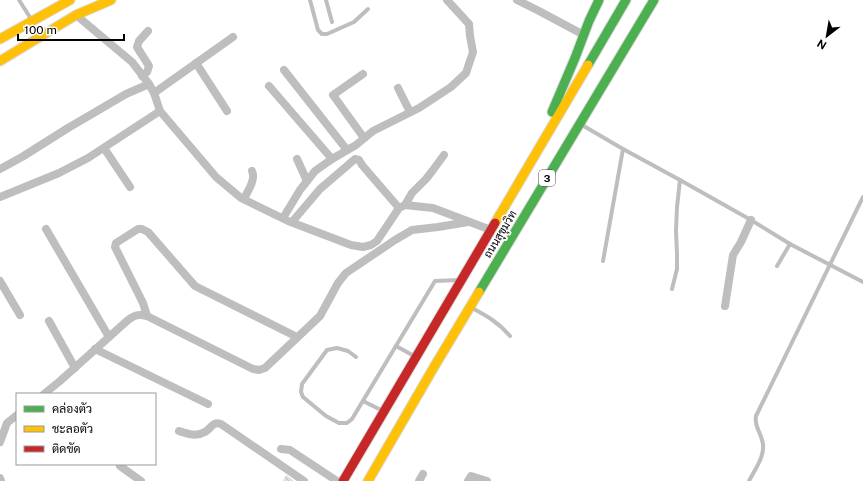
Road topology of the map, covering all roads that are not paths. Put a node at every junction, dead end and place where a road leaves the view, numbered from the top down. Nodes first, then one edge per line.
1 (19, 0) edge
2 (111, 0) edge
3 (310, 0) edge
4 (326, 0) edge
5 (446, 0) edge
6 (517, 0) edge
7 (599, 0) edge
8 (626, 0) edge
9 (654, 0) edge
10 (65, 1) edge
11 (368, 9) dead end
12 (76, 15) junction
13 (32, 21) junction
14 (332, 22) dead end
15 (148, 31) dead end
16 (584, 35) junction
17 (233, 37) dead end
18 (0, 40) edge
19 (0, 61) edge
20 (196, 63) junction
21 (284, 70) dead end
22 (363, 74) dead end
23 (142, 76) junction
24 (149, 84) junction
25 (269, 86) dead end
26 (398, 88) dead end
27 (154, 93) junction
28 (160, 111) junction
29 (227, 111) dead end
30 (410, 112) junction
31 (580, 124) junction
32 (364, 138) junction
33 (540, 144) junction
34 (104, 148) junction
35 (623, 149) junction
36 (347, 150) junction
37 (444, 155) dead end
38 (297, 159) dead end
39 (332, 159) junction
40 (0, 169) edge
41 (252, 171) dead end
42 (680, 180) junction
43 (307, 181) junction
44 (130, 187) dead end
45 (0, 197) edge
46 (863, 197) edge
47 (244, 199) junction
48 (402, 206) junction
49 (283, 218) junction
50 (751, 220) junction
51 (469, 221) junction
52 (292, 222) junction
53 (46, 229) dead end
54 (491, 230) junction
55 (790, 244) junction
56 (603, 261) dead end
57 (830, 265) junction
58 (777, 266) dead end
59 (461, 280) junction
60 (0, 281) edge
61 (863, 282) edge
62 (672, 289) dead end
63 (725, 306) dead end
64 (470, 307) junction
65 (20, 315) dead end
66 (147, 316) junction
67 (49, 321) dead end
68 (510, 336) dead end
69 (109, 337) junction
70 (297, 337) junction
71 (396, 346) junction
72 (95, 349) junction
73 (356, 357) dead end
74 (425, 362) junction
75 (75, 368) junction
76 (45, 393) edge
77 (363, 401) junction
78 (208, 404) dead end
79 (384, 412) junction
80 (16, 416) edge
81 (179, 431) dead end
82 (0, 442) edge
83 (280, 449) dead end
84 (120, 466) dead end
85 (0, 478) edge
86 (1, 481) edge
87 (141, 481) edge
88 (304, 481) edge
89 (337, 481) edge
90 (342, 481) edge
91 (368, 481) edge
92 (468, 481) edge
93 (487, 481) edge
94 (749, 481) edge

1 - 13 lane
2 - 12 main road
3 - 11 lane
4 - 14 lane
5 - 30 street
6 - 16 street
7 - 16 main road
8 - 33 main road, ถนนสุขุมวิท / 3
9 - 31 main road, ถนนสุขุมวิท / 3
10 - 13 main road
12 - 19 main road
12 - 23 street
13 - 18 main road
15 - 23 street
16 - 33 main road
17 - 20 street
20 - 27 street
20 - 29 street
21 - 36 street
22 - 32 street
23 - 24 street
24 - 27 street
24 - 40 street
25 - 39 street
26 - 30 street
27 - 28 street
28 - 34 street
28 - 47 street
30 - 32 street
31 - 35 lane
31 - 64 main road, ถนนสุขุมวิท / 3
32 - 36 street
33 - 54 main road, ถนนสุขุมวิท / 3
34 - 44 street
34 - 45 street
35 - 42 lane
35 - 56 lane
36 - 39 street
37 - 48 street
38 - 43 street
39 - 43 street
41 - 47 street
42 - 50 lane
42 - 62 lane
43 - 49 street
46 - 57 lane
47 - 49 street
48 - 51 street
48 - 52 street
48 - 52 street
49 - 52 street
50 - 55 lane
50 - 63 street
51 - 54 street
51 - 70 street
53 - 69 street
54 - 59 main road, ถนนสุขุมวิท / 3
55 - 57 lane
55 - 58 lane
57 - 61 lane
57 - 94 lane
59 - 71 lane
59 - 74 main road, ถนนสุขุมวิท / 3
60 - 65 street
64 - 68 lane
64 - 74 main road, ถนนสุขุมวิท / 3
66 - 69 street
66 - 70 street
66 - 70 street
67 - 75 street
69 - 72 street
71 - 74 lane
71 - 77 lane
72 - 75 street
72 - 78 street
73 - 77 lane
74 - 79 main road, ถนนสุขุมวิท / 3
74 - 91 main road, ถนนสุขุมวิท / 3
75 - 76 street
77 - 79 lane
79 - 90 main road, ถนนสุขุมวิท / 3
80 - 82 street
81 - 88 street
83 - 89 street
84 - 87 street
85 - 86 street
92 - 93 street

